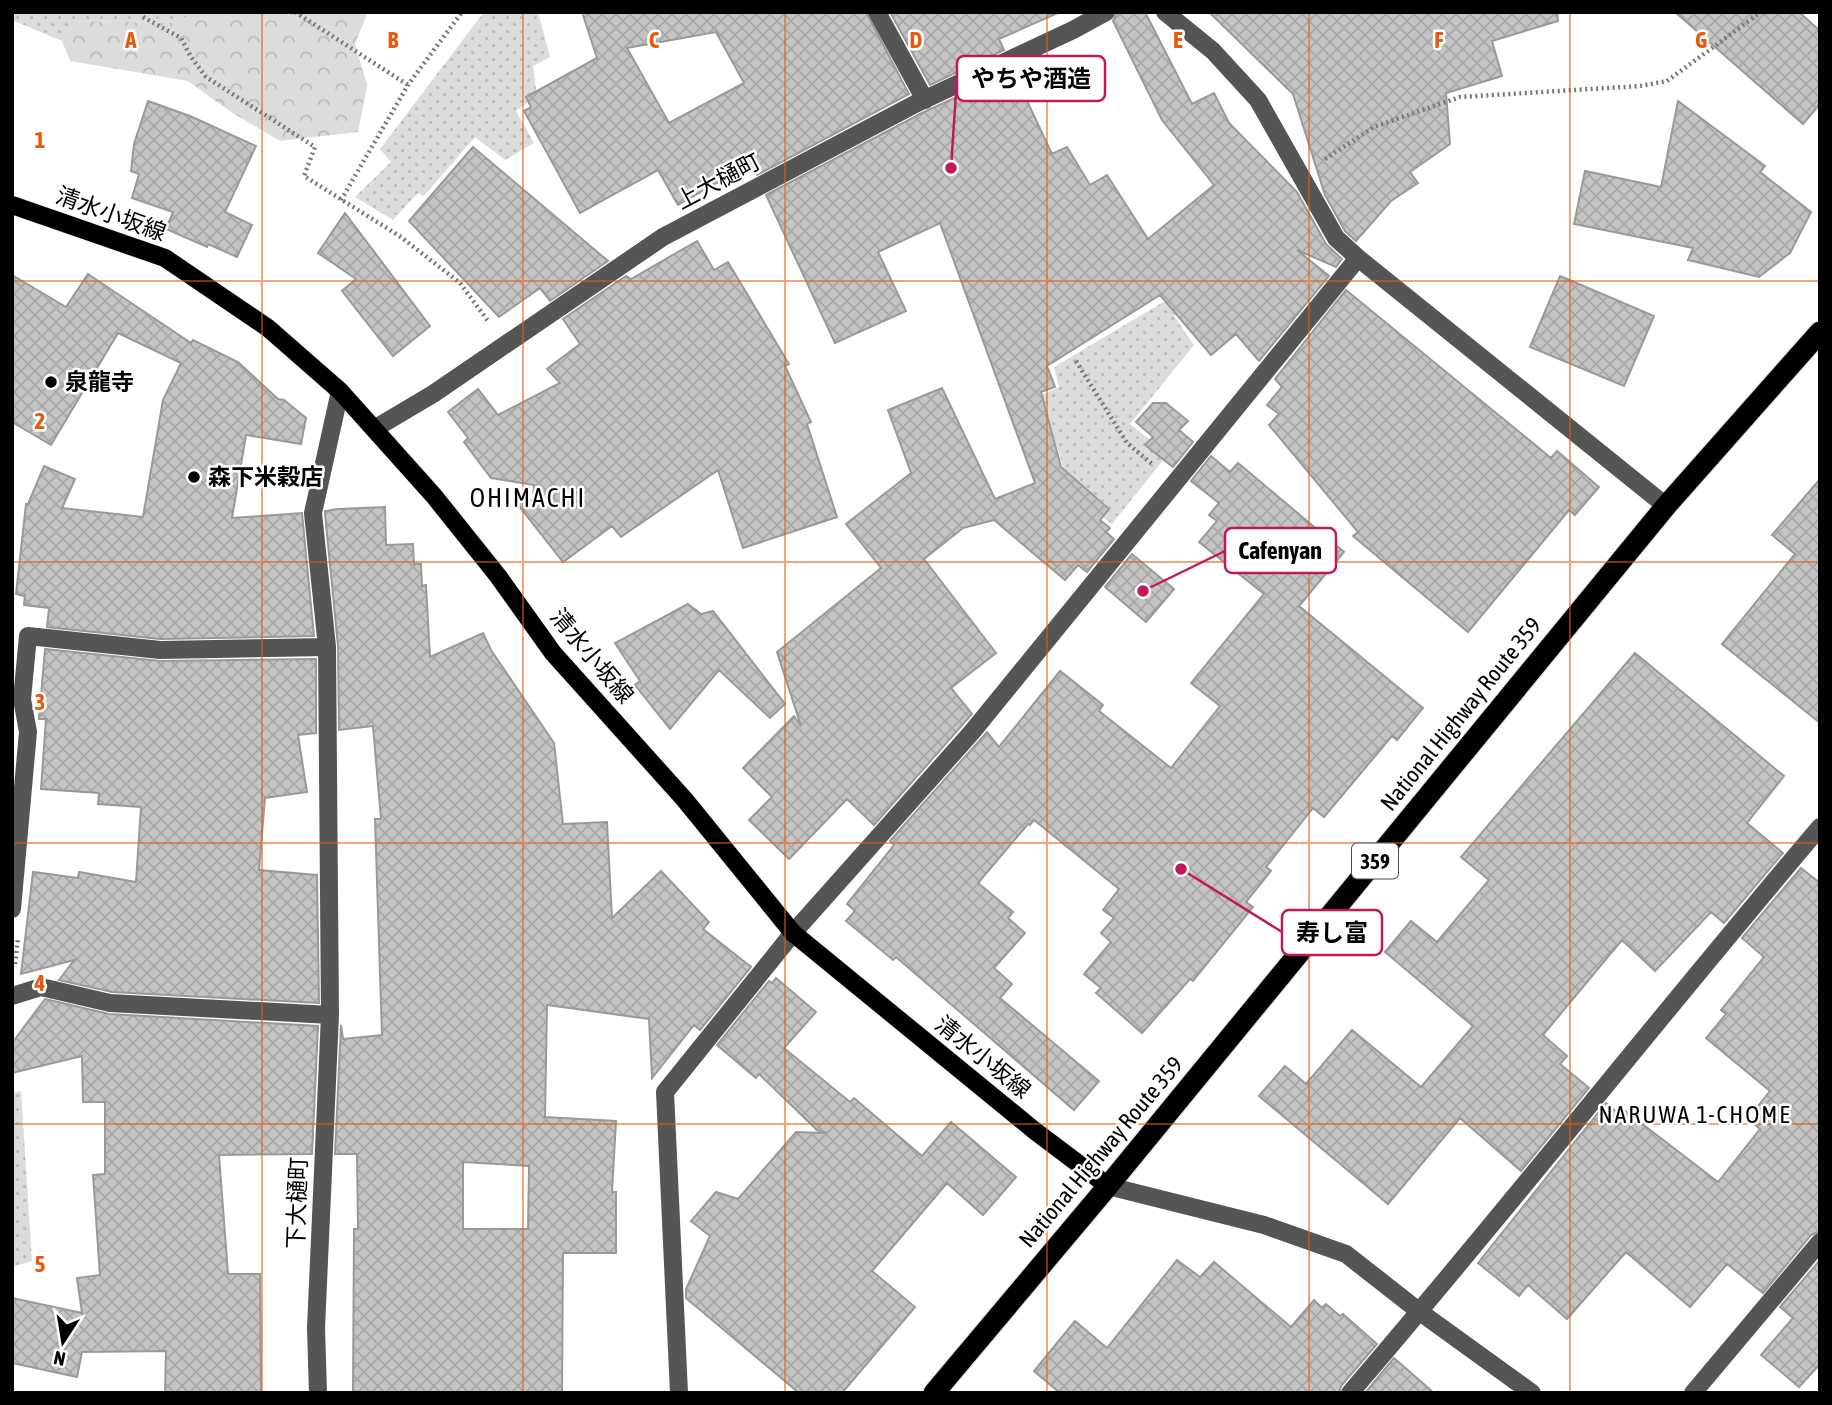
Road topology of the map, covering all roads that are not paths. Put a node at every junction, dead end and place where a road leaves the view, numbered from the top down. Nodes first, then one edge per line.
1 (877, 12) edge
2 (1106, 12) edge
3 (1166, 12) edge
4 (925, 100) junction
5 (12, 205) edge
6 (1358, 258) junction
7 (1819, 333) edge
8 (341, 391) junction
9 (374, 429) junction
10 (1666, 506) junction
11 (327, 647) junction
12 (1820, 827) edge
13 (12, 909) edge
14 (793, 933) junction
15 (12, 996) edge
16 (330, 1015) junction
17 (1108, 1186) junction
18 (1820, 1242) edge
19 (1420, 1312) junction
20 (318, 1393) edge
21 (679, 1393) edge
22 (934, 1393) edge
23 (1350, 1393) edge
24 (1532, 1393) edge
25 (1693, 1393) edge

1 - 4 street
2 - 4 street, 上大樋町
3 - 6 street
4 - 9 street, 上大樋町
5 - 8 main road, 清水小坂線
6 - 10 street
6 - 14 street
7 - 10 highway, National Highway Route 359 / 359
8 - 9 main road, 清水小坂線
8 - 11 street, 下大樋町
9 - 14 main road, 清水小坂線
10 - 17 highway, National Highway Route 359 / 359
11 - 13 street
11 - 16 street, 下大樋町
12 - 19 street
14 - 17 main road, 清水小坂線
14 - 21 street
15 - 16 street
16 - 20 street, 下大樋町
17 - 19 street
17 - 22 highway, National Highway Route 359 / 359
18 - 25 street
19 - 23 street
19 - 24 street

